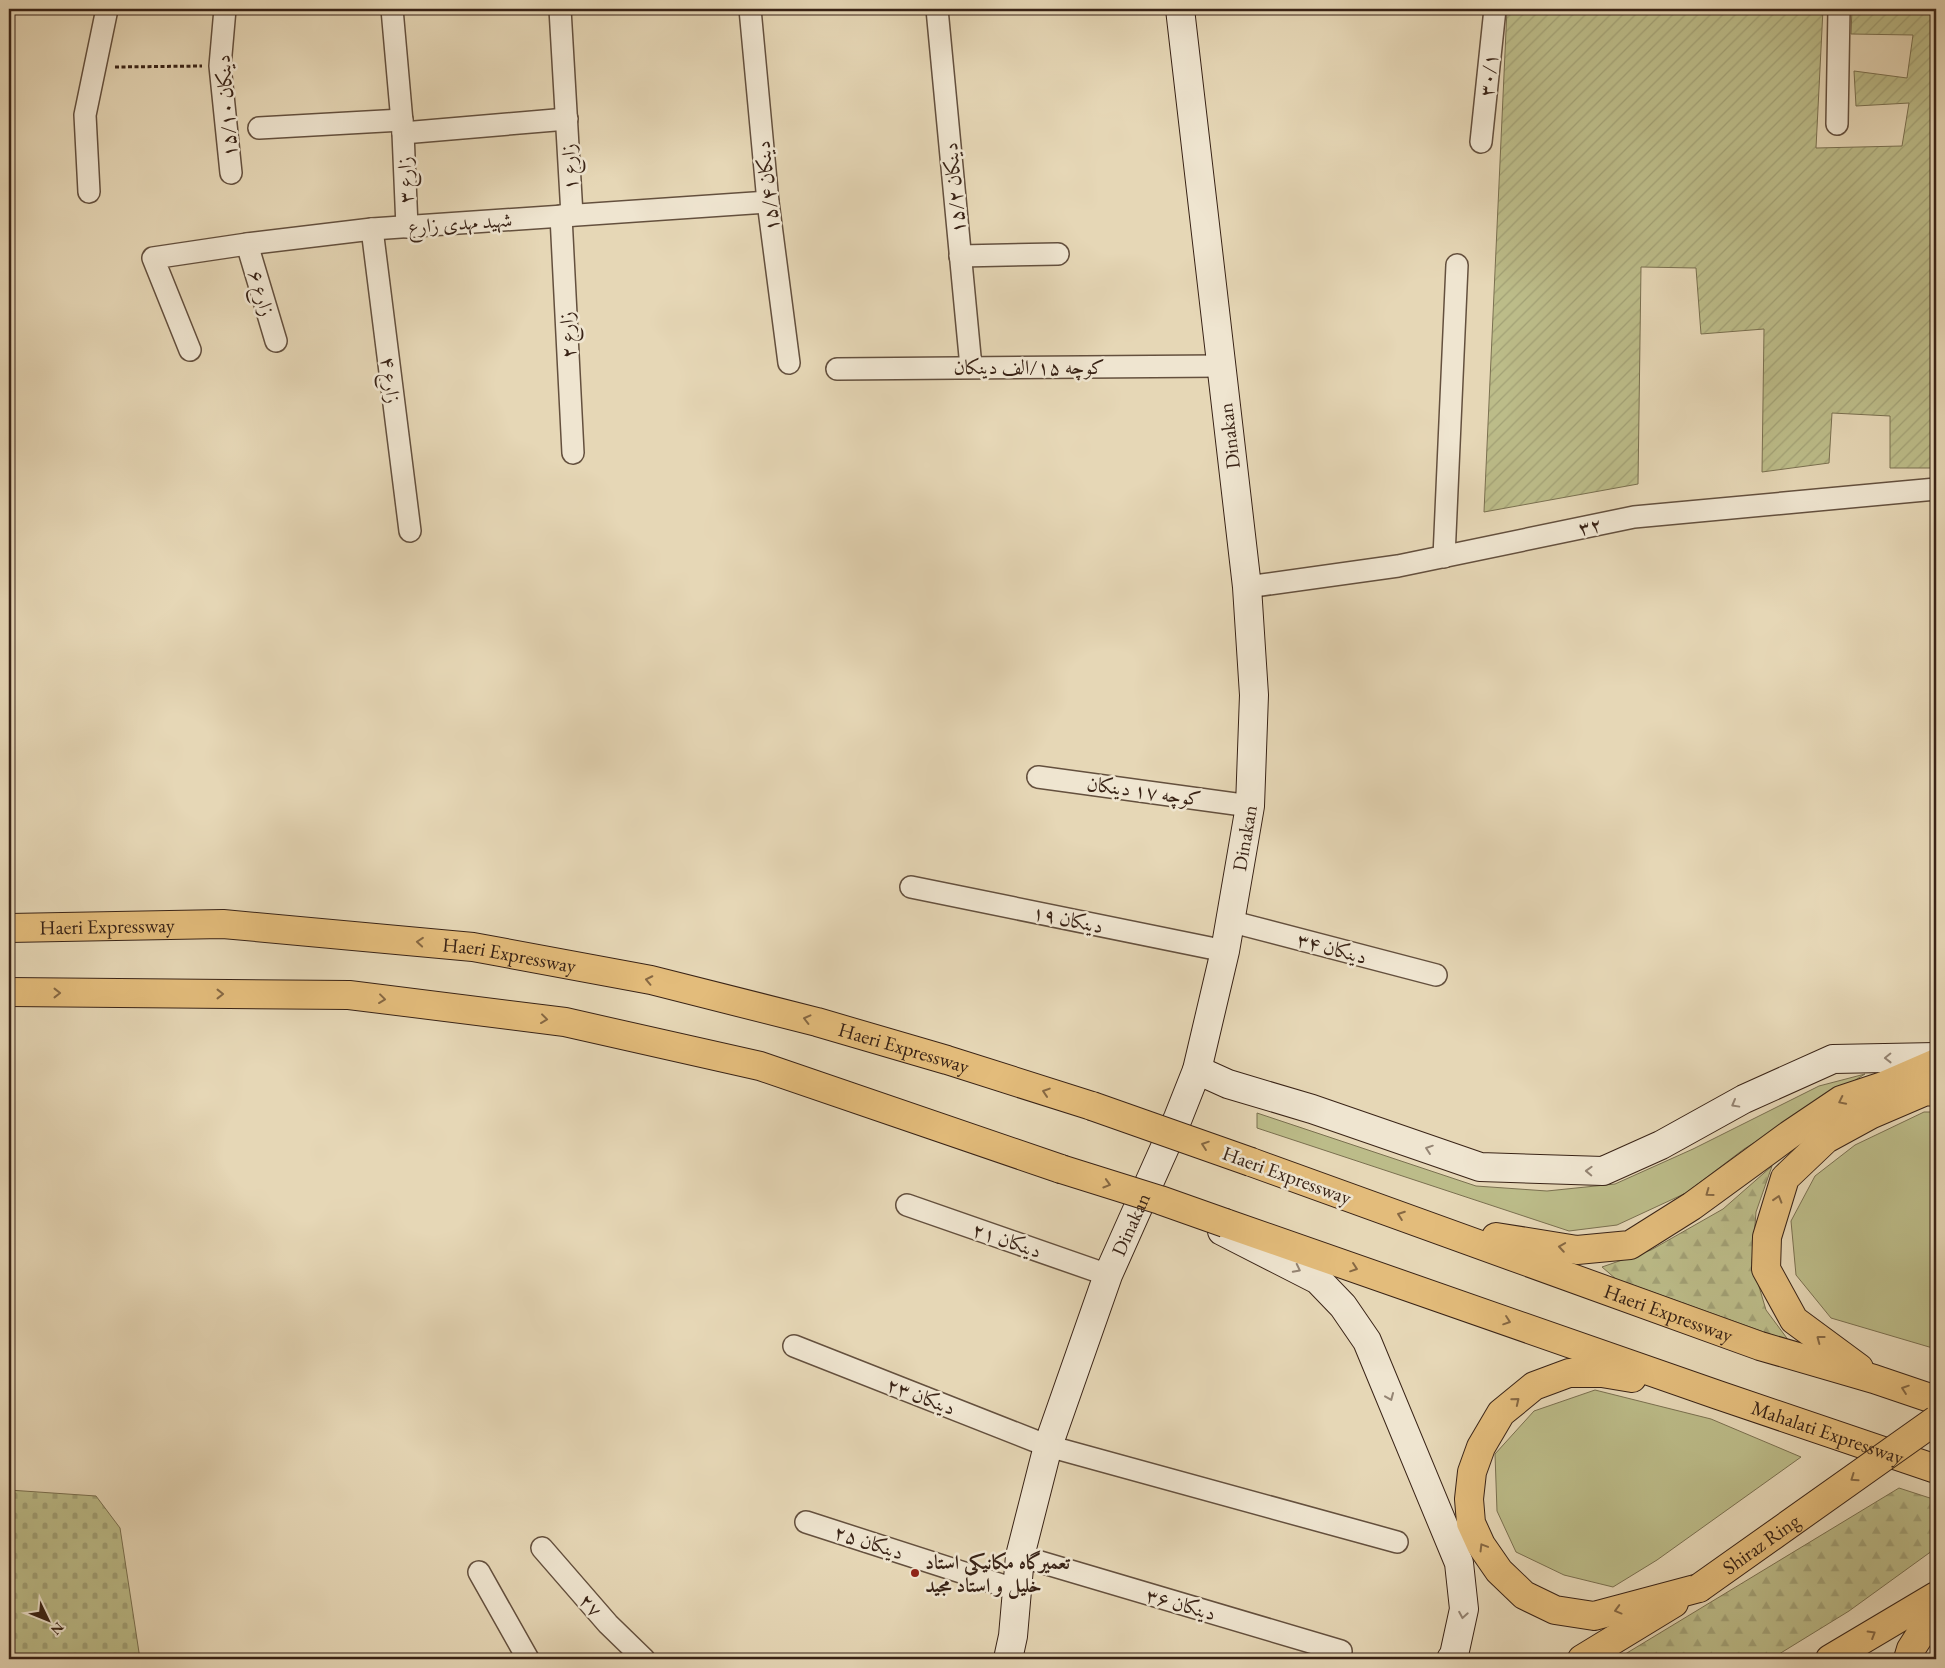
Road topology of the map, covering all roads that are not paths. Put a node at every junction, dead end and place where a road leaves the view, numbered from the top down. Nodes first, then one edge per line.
1 (108, 9) edge
2 (225, 9) edge
3 (392, 9) edge
4 (560, 9) edge
5 (750, 9) edge
6 (937, 9) edge
7 (1180, 9) edge
8 (1495, 9) edge
9 (1840, 9) edge
10 (567, 119) junction
11 (1837, 124) dead end
12 (402, 126) junction
13 (259, 128) dead end
14 (1481, 142) dead end
15 (231, 172) dead end
16 (89, 192) dead end
17 (768, 202) junction
18 (566, 216) junction
19 (407, 227) junction
20 (372, 229) junction
21 (248, 244) junction
22 (1058, 254) dead end
23 (960, 256) junction
24 (1457, 265) dead end
25 (276, 341) dead end
26 (190, 350) dead end
27 (788, 363) dead end
28 (1221, 366) junction
29 (971, 367) junction
30 (837, 369) dead end
31 (572, 453) dead end
32 (1936, 489) edge
33 (410, 531) dead end
34 (1444, 557) junction
35 (1248, 587) junction
36 (1038, 777) dead end
37 (1250, 806) junction
38 (910, 887) dead end
39 (1229, 921) junction
40 (9, 928) edge
41 (1225, 952) junction
42 (1436, 975) dead end
43 (9, 992) edge
44 (1936, 1057) edge
45 (1936, 1064) edge
46 (1197, 1070) junction
47 (1936, 1092) edge
48 (1160, 1200) junction
49 (907, 1206) dead end
50 (1435, 1227) junction
51 (1108, 1275) junction
52 (794, 1346) dead end
53 (1874, 1379) junction
54 (1718, 1395) junction
55 (1936, 1400) edge
56 (1936, 1420) edge
57 (1048, 1446) junction
58 (1936, 1469) edge
59 (806, 1522) dead end
60 (1397, 1542) dead end
61 (542, 1548) dead end
62 (1020, 1556) junction
63 (479, 1572) dead end
64 (1699, 1588) junction
65 (1017, 1590) junction
66 (1936, 1596) edge
67 (1936, 1610) edge
68 (1341, 1651) dead end
69 (1013, 1652) edge
70 (528, 1659) edge
71 (644, 1659) edge
72 (1452, 1659) edge
73 (1582, 1659) edge
74 (1830, 1659) edge
75 (1908, 1659) edge

1 - 16 street
2 - 15 street, ۱۵/۱۰ دینکان
3 - 12 street, ۳ زارع
4 - 10 street, ۱ زارع
5 - 17 street, ۱۵/۴ دینکان
6 - 23 street, ۱۵/۲ دینکان
7 - 28 main road, Dinakan
8 - 14 street, ۳۰/۱
9 - 11 street
10 - 12 street
10 - 18 street, ۱ زارع
12 - 13 street
12 - 19 street, ۳ زارع
17 - 18 street, شهید مهدی زارع
17 - 27 street, ۱۵/۴ دینکان
18 - 19 street, شهید مهدی زارع
18 - 31 street, ۲ زارع
19 - 20 street, شهید مهدی زارع
20 - 21 street, شهید مهدی زارع
20 - 33 street, ۴ زارع
21 - 25 street, ۶ زارع
21 - 26 street, شهید مهدی زارع
22 - 23 street
23 - 29 street, ۱۵/۲ دینکان
24 - 34 street
28 - 29 street, کوچه ۱۵/الف دینکان
28 - 35 main road, Dinakan
29 - 30 street, کوچه ۱۵/الف دینکان
32 - 34 street, ۳۲
34 - 35 street, ۳۲
35 - 37 main road, Dinakan
36 - 37 street, کوچه ۱۷ دینکان
37 - 39 main road, Dinakan
38 - 41 street, ۱۹ دینکان
39 - 41 main road, Dinakan
39 - 42 street, ۳۴ دینکان
50 -> 40 highway, Haeri Expressway, bridge
41 - 46 main road, Dinakan
43 -> 48 highway, bridge
44 -> 46 main road
45 -> 50 highway
46 - 51 main road, Dinakan
53 -> 47 highway
48 -> 54 highway, bridge
48 -> 72 main road
49 - 51 street, ۲۱ دینکان
50 - 53 highway, Haeri Expressway
51 - 57 main road, Dinakan
52 - 57 street, ۲۳ دینکان
55 -> 53 highway
54 - 58 highway, Mahalati Expressway
64 -> 54 highway
56 -> 64 highway, Shiraz Ring, bridge
57 - 60 street, ۲۳ دینکان
57 - 62 main road, Dinakan
59 - 65 street, ۲۵ دینکان
61 - 71 street, ۲۷
62 - 65 main road, Dinakan
62 - 68 street, ۳۶ دینکان
63 - 70 street
64 - 73 highway, Shiraz Ring
65 - 69 main road, Dinakan
74 -> 66 highway
67 - 75 highway

